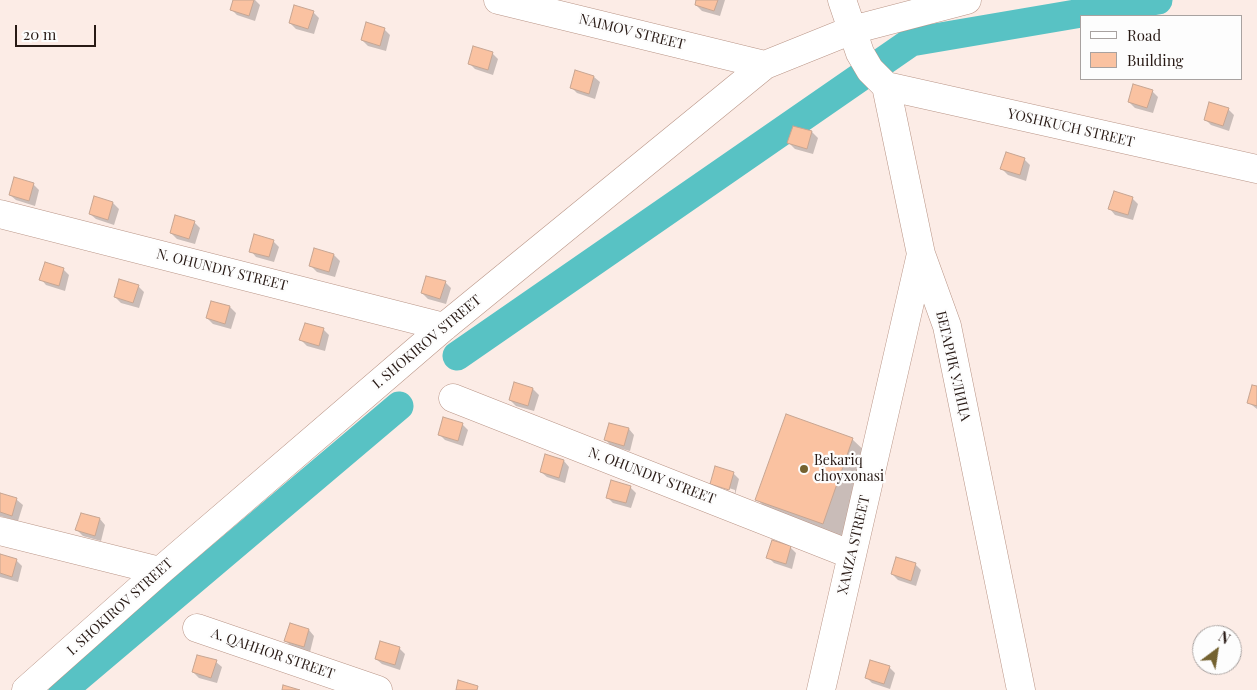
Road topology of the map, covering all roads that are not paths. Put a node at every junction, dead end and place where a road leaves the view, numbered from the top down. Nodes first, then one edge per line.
1 (498, 0) edge
2 (842, 0) edge
3 (967, 0) edge
4 (867, 60) junction
5 (765, 65) junction
6 (1257, 169) edge
7 (0, 214) edge
8 (921, 254) junction
9 (444, 327) junction
10 (453, 398) dead end
11 (0, 531) edge
12 (852, 555) junction
13 (160, 571) junction
14 (197, 628) dead end
15 (26, 690) edge
16 (378, 690) edge
17 (821, 690) edge
18 (1021, 690) edge

1 - 5 street, NAIMOV STREET
2 - 4 street, БЕГАРИҚ УЛИЦА
3 - 4 street, I. SHOKIROV STREET
4 - 5 street, I. SHOKIROV STREET
4 - 6 street, YOSHKUCH STREET
4 - 8 street, БЕГАРИҚ УЛИЦА
5 - 9 street, I. SHOKIROV STREET
7 - 9 street, N. OHUNDIY STREET
8 - 12 street, XAMZA STREET
8 - 18 street, БЕГАРИҚ УЛИЦА
9 - 13 street, I. SHOKIROV STREET
10 - 12 street, N. OHUNDIY STREET
11 - 13 street
12 - 17 street, XAMZA STREET
13 - 15 street, I. SHOKIROV STREET
14 - 16 street, A. QAHHOR STREET

